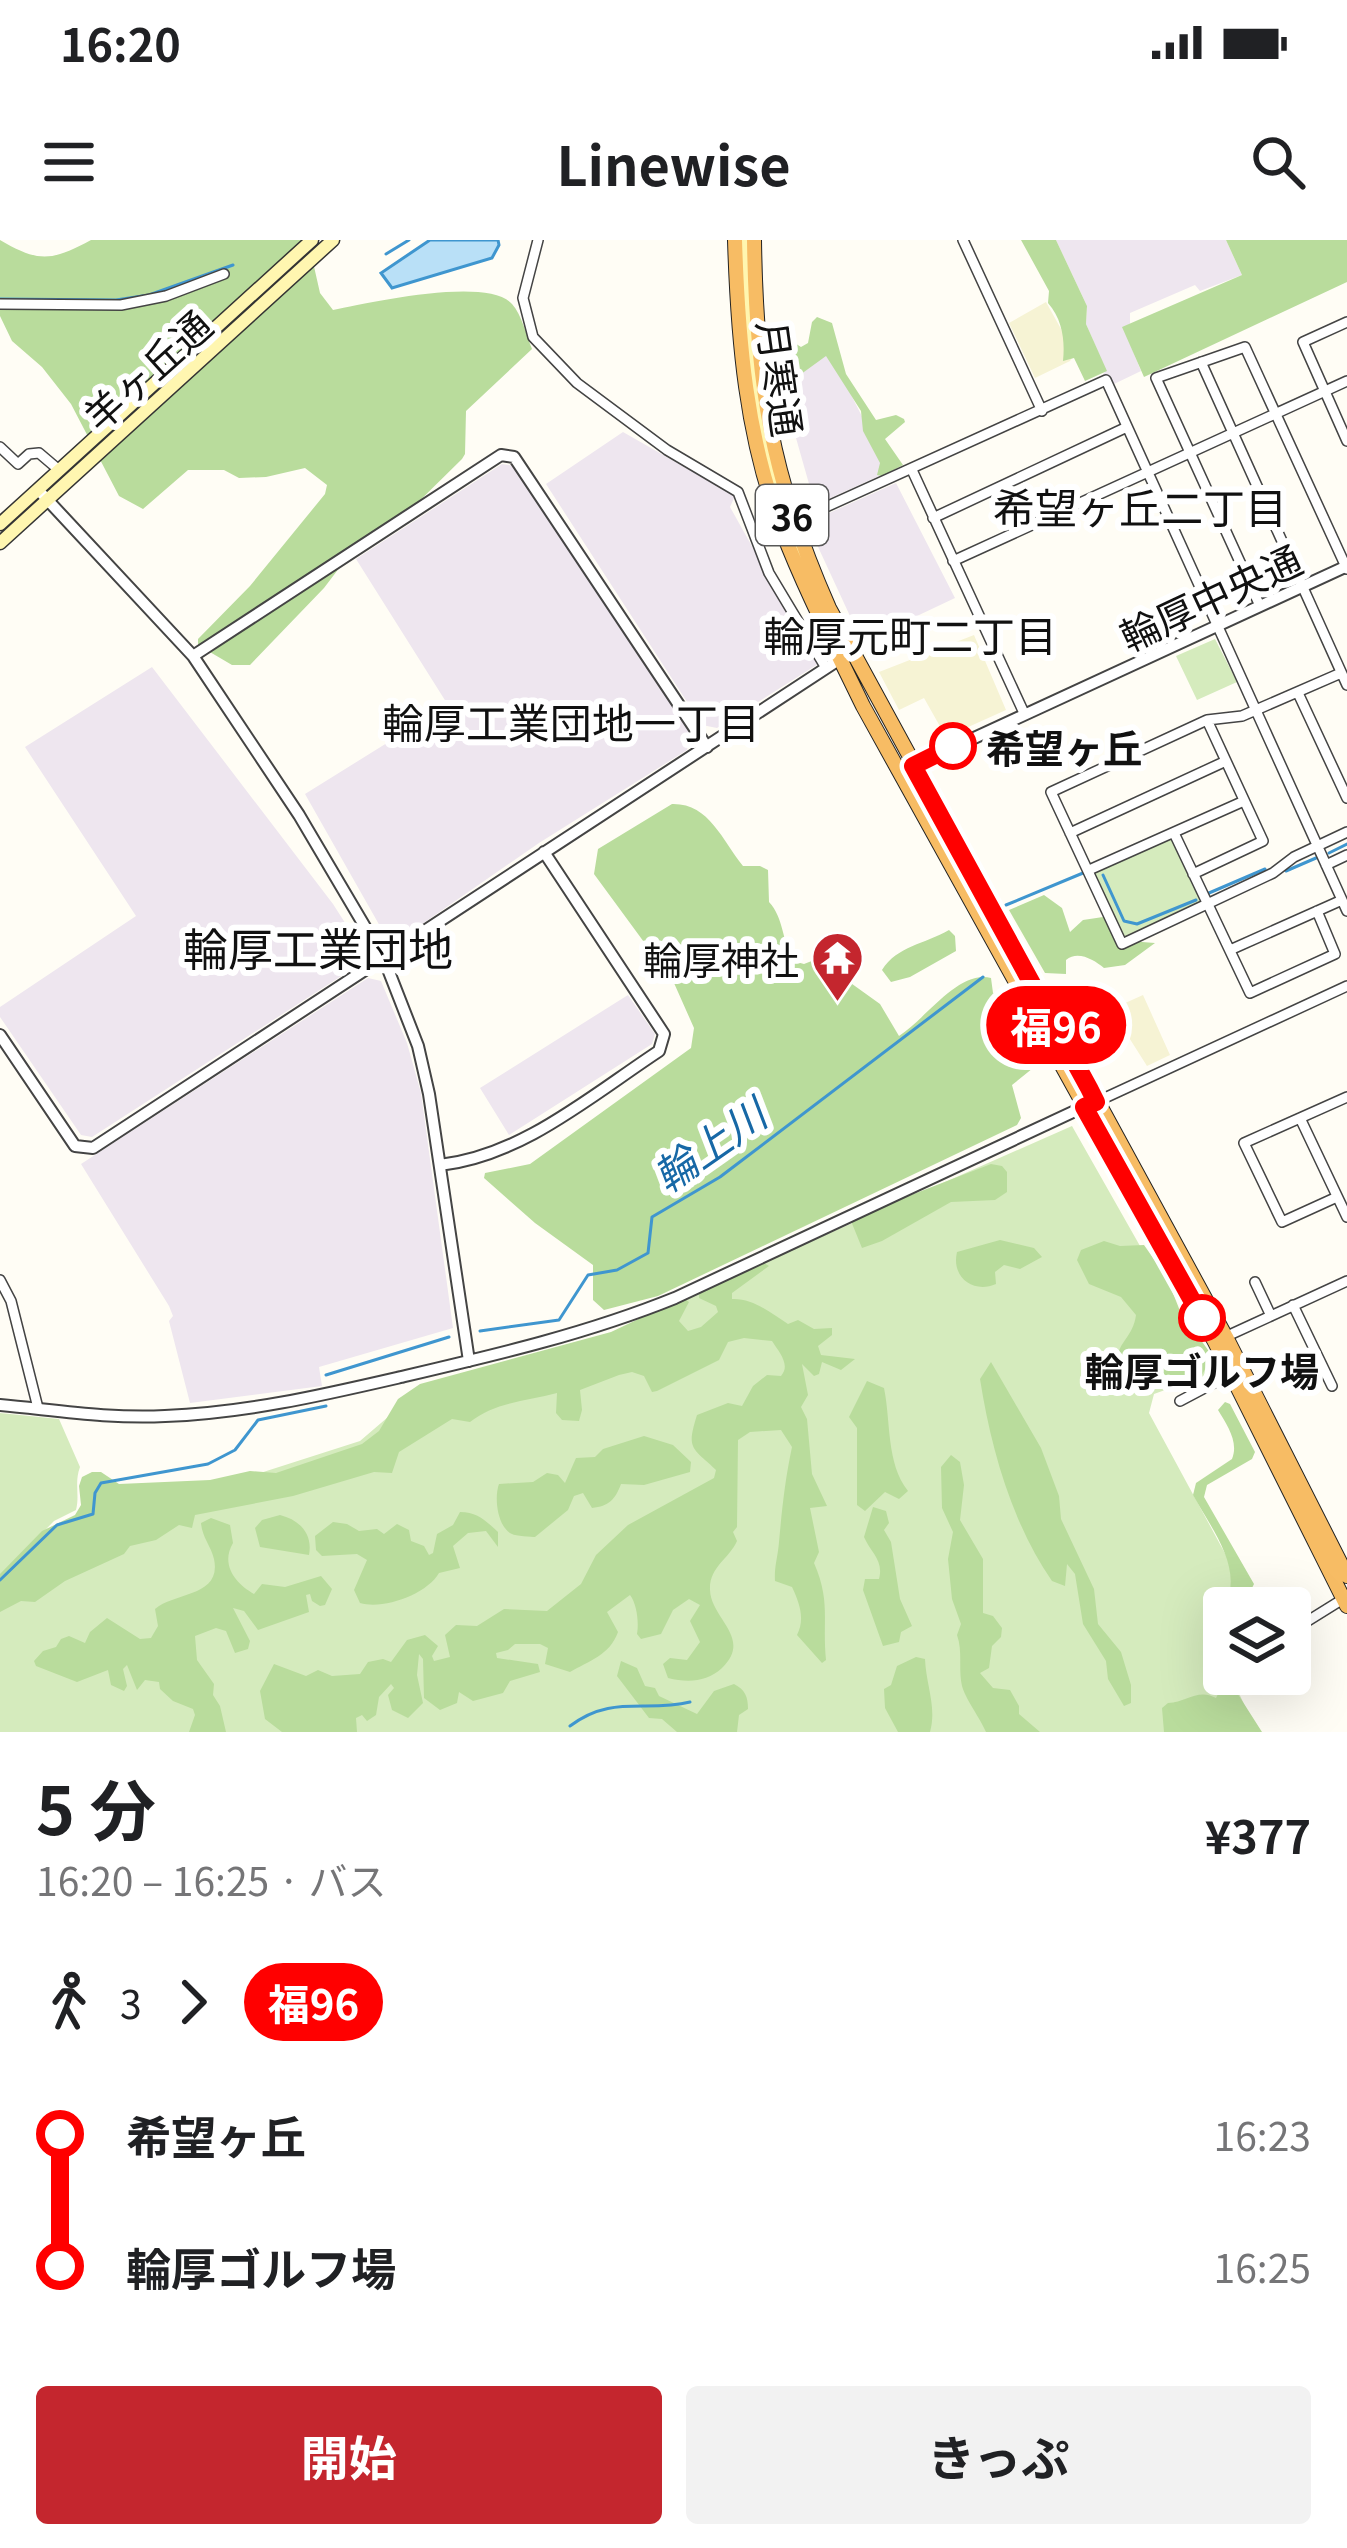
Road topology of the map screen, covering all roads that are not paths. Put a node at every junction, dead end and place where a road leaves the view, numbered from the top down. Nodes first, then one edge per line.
1 (312, 240) edge
2 (334, 240) edge
3 (538, 240) edge
4 (732, 240) edge
5 (749, 240) edge
6 (963, 240) edge
7 (224, 274) dead end
8 (0, 304) edge
9 (1347, 322) edge
10 (1201, 362) junction
11 (1347, 381) edge
12 (1324, 391) junction
13 (1042, 411) junction
14 (1275, 413) junction
15 (1127, 427) junction
16 (1232, 435) junction
17 (1347, 441) edge
18 (0, 447) edge
19 (1190, 454) junction
20 (59, 470) junction
21 (912, 470) junction
22 (1148, 473) junction
23 (43, 495) junction
24 (933, 518) junction
25 (0, 524) edge
26 (788, 525) junction
27 (0, 543) edge
28 (953, 561) junction
29 (1347, 568) edge
30 (1303, 587) junction
31 (1260, 606) junction
32 (1217, 626) junction
33 (193, 656) junction
34 (833, 663) junction
35 (1341, 673) junction
36 (1347, 685) edge
37 (1298, 693) junction
38 (1257, 711) junction
39 (1024, 713) junction
40 (1207, 720) junction
41 (706, 748) junction
42 (1226, 760) junction
43 (907, 769) junction
44 (1347, 798) edge
45 (1244, 801) junction
46 (1347, 832) edge
47 (1070, 833) junction
48 (1174, 833) junction
49 (1317, 846) junction
50 (544, 852) junction
51 (1347, 855) edge
52 (1326, 865) junction
53 (1089, 870) junction
54 (1192, 874) junction
55 (1208, 904) junction
56 (1344, 905) edge
57 (1317, 911) junction
58 (1230, 950) junction
59 (384, 959) junction
60 (1347, 986) edge
61 (0, 1035) edge
62 (1347, 1097) edge
63 (1090, 1104) junction
64 (1300, 1118) junction
65 (440, 1165) junction
66 (1337, 1197) junction
67 (1347, 1216) edge
68 (0, 1280) edge
69 (1347, 1281) edge
70 (1255, 1282) dead end
71 (1293, 1305) junction
72 (1271, 1316) junction
73 (1220, 1340) junction
74 (469, 1361) junction
75 (1231, 1374) junction
76 (1332, 1386) dead end
77 (1180, 1401) dead end
78 (0, 1405) edge
79 (38, 1408) junction
80 (1347, 1576) edge
81 (1345, 1602) edge
82 (1311, 1621) edge

1 - 20 main road, 羊ヶ丘通
2 - 23 main road, 羊ヶ丘通
3 - 34 street
4 - 26 highway, 月寒通 / 36
5 - 26 highway, 月寒通 / 36
6 - 13 street
7 - 8 street
9 - 12 street
10 - 14 street
10 - 16 street
10 - 19 street
11 - 12 street
12 - 14 street
12 - 17 street
13 - 15 street
13 - 21 street
14 - 16 street
14 - 29 street
15 - 22 street
15 - 24 street
16 - 19 street
16 - 30 street
18 - 20 street
19 - 22 street
19 - 31 street
20 - 23 main road, 羊ヶ丘通
21 - 24 street
21 - 26 street
22 - 28 street
22 - 32 street
23 - 25 main road, 羊ヶ丘通
23 - 27 main road, 羊ヶ丘通
23 - 33 street
24 - 28 street
26 - 34 highway, 月寒通 / 36
26 - 43 highway, 月寒通 / 36
28 - 39 street
29 - 30 street, 輪厚中央通
30 - 31 street, 輪厚中央通
30 - 35 street
31 - 32 street, 輪厚中央通
32 - 38 street
32 - 39 street, 輪厚中央通
33 - 41 street
33 - 59 street
34 - 41 street
34 - 43 highway, 月寒通 / 36
35 - 36 street
35 - 37 street
37 - 38 street
37 - 44 street
38 - 40 street
38 - 49 street
39 - 43 street, 輪厚中央通
40 - 42 street
40 - 47 street
41 - 50 street
42 - 45 street
42 - 47 street
43 - 63 highway, 月寒通 / 36
45 - 48 street
45 - 54 street
46 - 49 street
47 - 53 street
48 - 53 street
48 - 54 street
49 - 52 street
49 - 55 street
50 - 59 street
50 - 65 street
51 - 52 street
52 - 56 street
53 - 55 street
54 - 55 street
55 - 58 street
56 - 57 street
57 - 58 street
57 - 58 street
59 - 61 street
59 - 65 street
60 - 63 street
62 - 64 street
63 - 73 highway, 月寒通 / 36
63 - 74 street
64 - 66 street
64 - 66 street
65 - 74 street
66 - 67 street
68 - 79 street
69 - 71 street
70 - 72 street
71 - 72 street
71 - 76 street
72 - 73 street
73 - 75 highway, 月寒通 / 36
73 - 80 highway, 月寒通 / 36
74 - 79 street
75 - 77 street
75 - 81 highway, 月寒通 / 36
78 - 79 street
81 - 82 street

